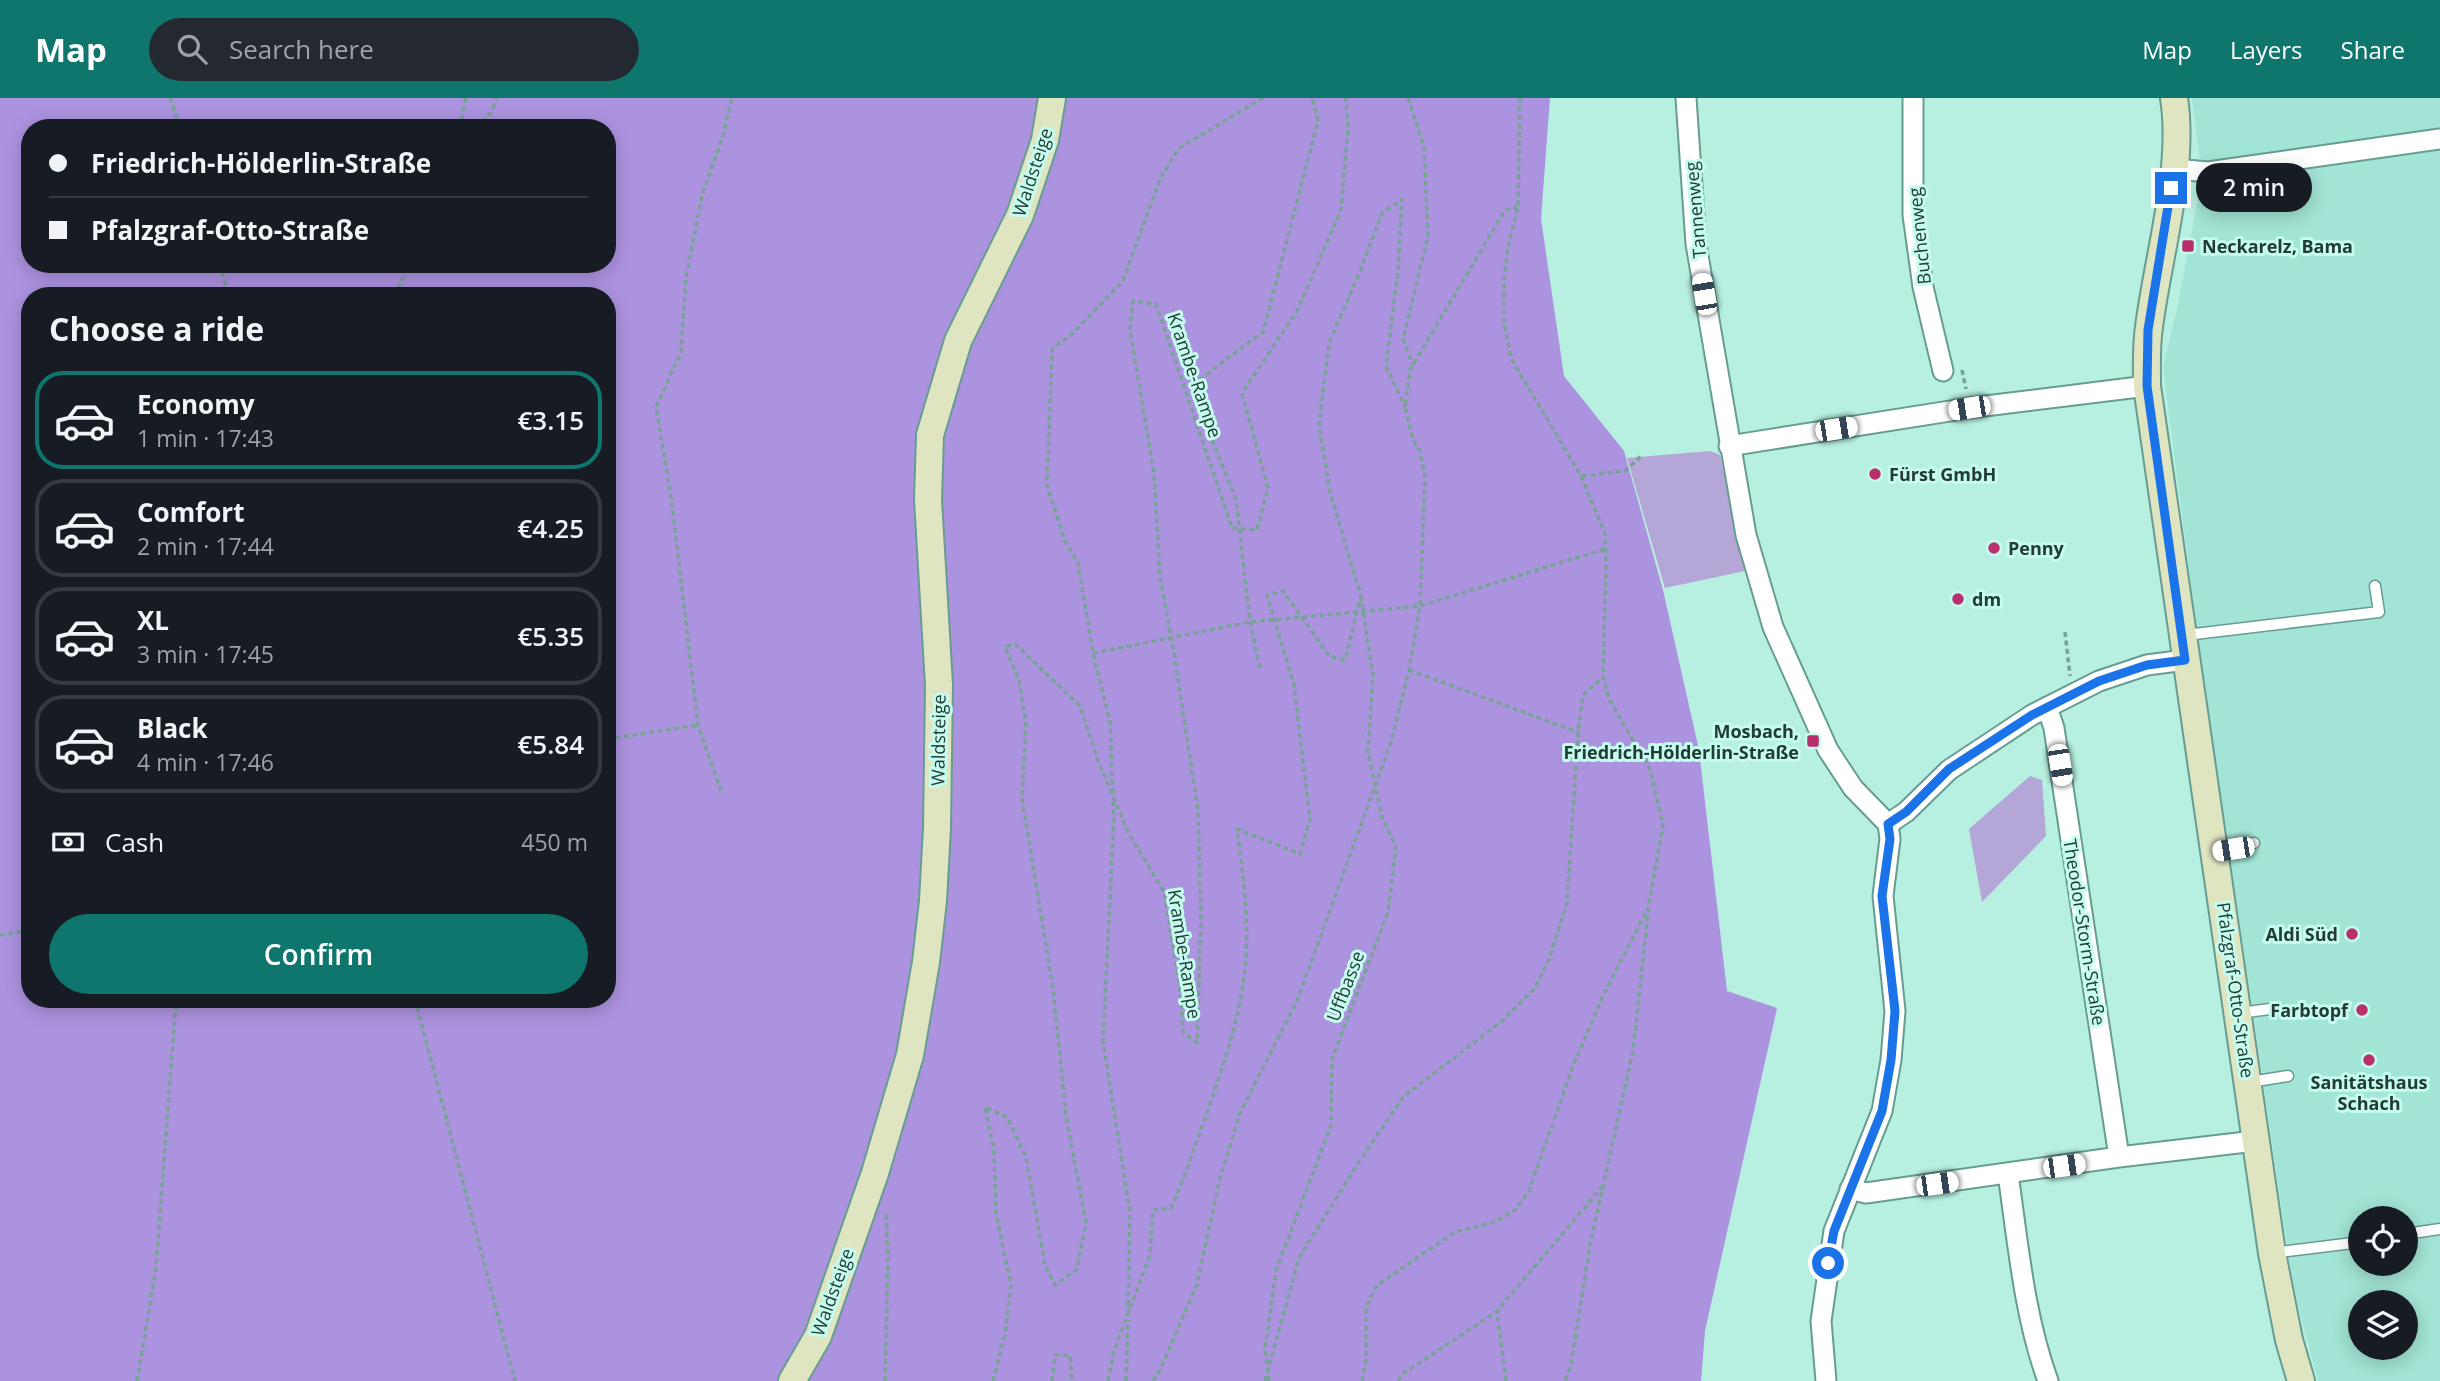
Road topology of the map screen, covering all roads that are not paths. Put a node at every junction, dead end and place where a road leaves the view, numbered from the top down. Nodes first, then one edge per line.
1 (1052, 98) edge
2 (1686, 98) edge
3 (1913, 98) edge
4 (2174, 98) edge
5 (2440, 139) edge
6 (2175, 169) junction
7 (1943, 371) road end
8 (2147, 386) junction
9 (1729, 446) junction
10 (2375, 586) dead end
11 (2183, 648) junction
12 (2047, 707) junction
13 (1888, 824) junction
14 (2253, 843) dead end
15 (2216, 852) junction
16 (2278, 1008) dead end
17 (2238, 1013) junction
18 (2288, 1076) dead end
19 (2249, 1082) junction
20 (2255, 1141) junction
21 (2119, 1157) junction
22 (2008, 1174) junction
23 (1850, 1189) junction
24 (2440, 1229) edge
25 (2418, 1232) edge
26 (2348, 1244) edge
27 (2272, 1253) junction
28 (792, 1381) edge
29 (1826, 1381) edge
30 (2048, 1381) edge
31 (2301, 1381) edge

1 - 28 street, Waldsteige
2 - 9 street, Tannenweg
3 - 7 street, Buchenweg
4 - 6 street, Pfalzgraf-Otto-Straße
5 - 6 street
6 - 8 street, Pfalzgraf-Otto-Straße
8 - 9 street
8 - 11 street, Pfalzgraf-Otto-Straße
9 - 13 street, Tannenweg
10 - 11 lane
11 - 12 street
11 - 15 street, Pfalzgraf-Otto-Straße
12 - 13 street
12 - 21 street, Theodor-Storm-Straße
13 - 23 street
14 - 15 lane
15 - 17 street, Pfalzgraf-Otto-Straße
16 - 17 lane
17 - 19 street, Pfalzgraf-Otto-Straße
18 - 19 lane
19 - 20 street, Pfalzgraf-Otto-Straße
20 - 21 street
20 - 27 street, Pfalzgraf-Otto-Straße
21 - 22 street
22 - 23 street
22 - 30 street
23 - 29 street
24 - 25 lane
26 - 27 lane
27 - 31 street, Pfalzgraf-Otto-Straße

